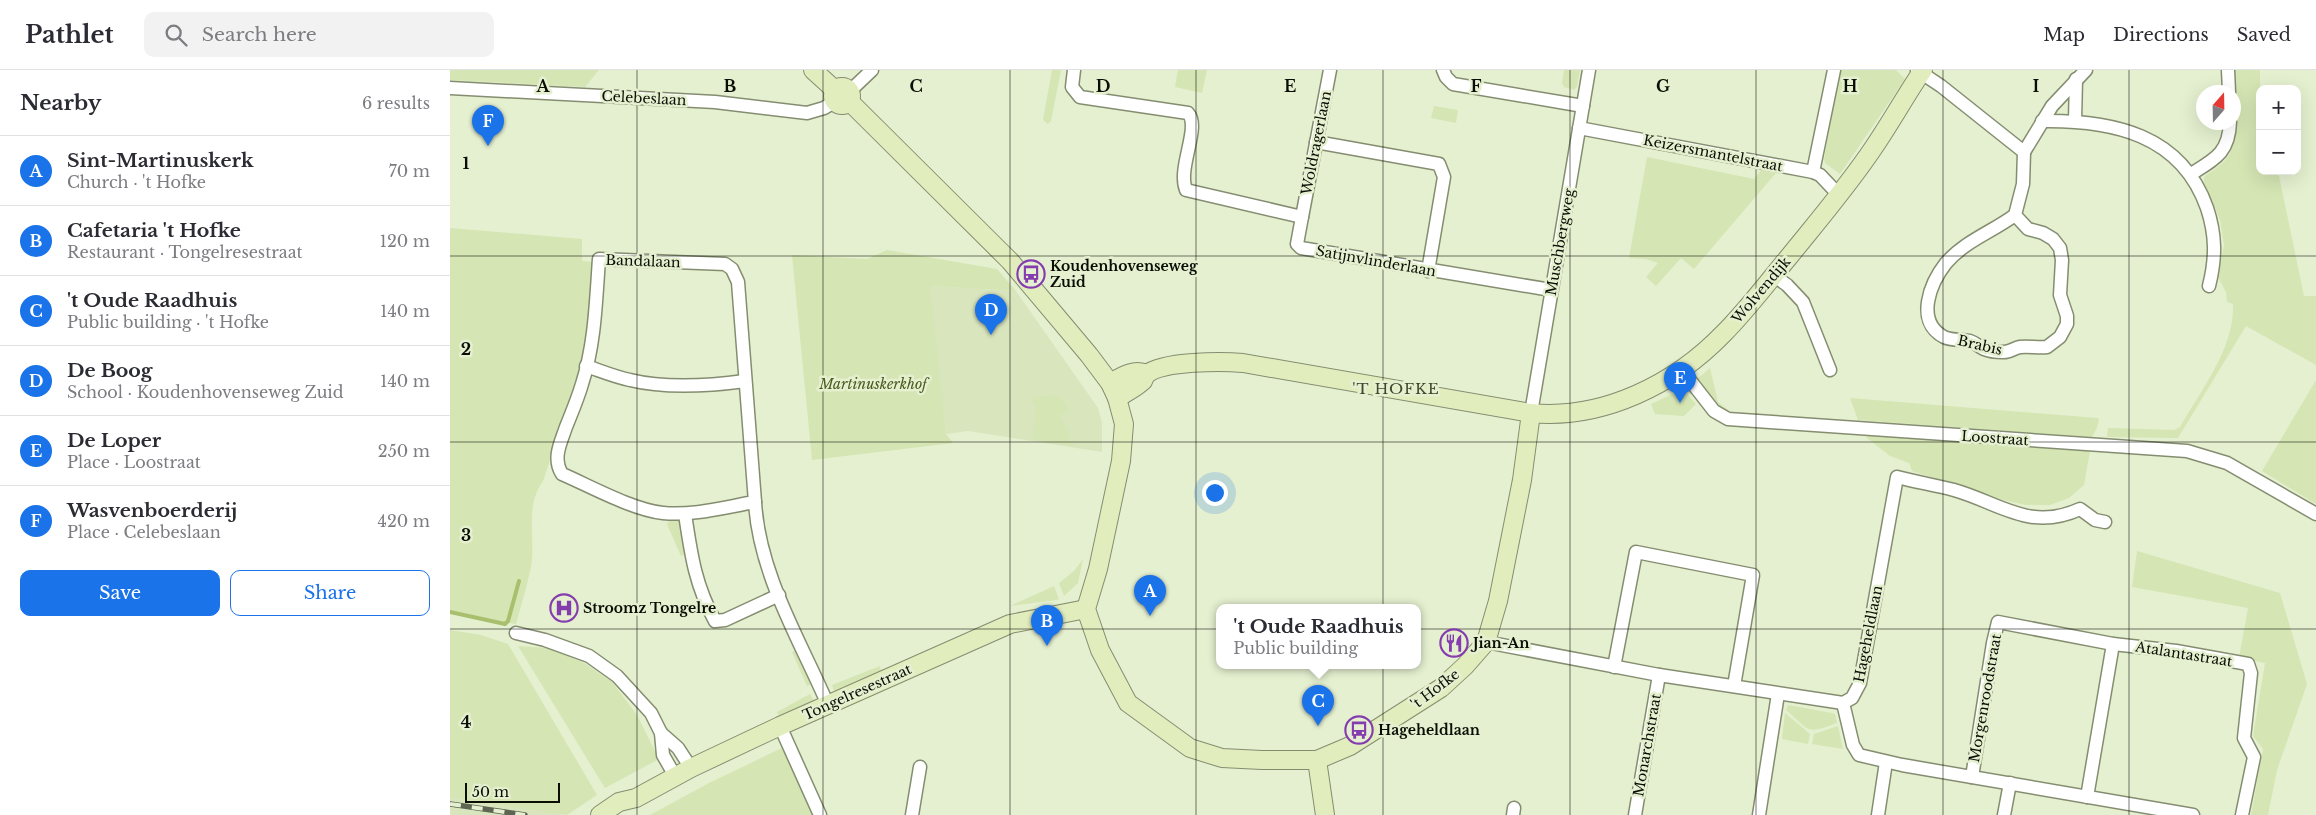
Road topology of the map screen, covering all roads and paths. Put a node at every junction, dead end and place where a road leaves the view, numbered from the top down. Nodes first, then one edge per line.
1 (813, 70) edge
2 (872, 70) edge
3 (1074, 70) edge
4 (1330, 70) edge
5 (1443, 70) edge
6 (1589, 70) edge
7 (1834, 70) edge
8 (2086, 70) edge
9 (2228, 70) edge
10 (1920, 71) edge
11 (2076, 79) junction
12 (2229, 85) edge
13 (450, 88) edge
14 (842, 96) junction
15 (1583, 106) junction
16 (2075, 120) junction
17 (2042, 121) junction
18 (1579, 128) junction
19 (2228, 130) edge
20 (1316, 142) junction
21 (2024, 152) junction
22 (1813, 172) junction
23 (2191, 174) junction
24 (1839, 195) junction
25 (2015, 216) junction
26 (1302, 217) junction
27 (1428, 271) junction
28 (1773, 275) junction
29 (2209, 286) dead end
30 (1551, 290) junction
31 (586, 366) junction
32 (1682, 370) junction
33 (1830, 370) dead end
34 (745, 382) junction
35 (1113, 391) junction
36 (1531, 414) junction
37 (755, 502) junction
38 (685, 514) junction
39 (2316, 514) edge
40 (2105, 522) dead end
41 (779, 595) junction
42 (1086, 609) junction
43 (516, 633) dead end
44 (1486, 642) junction
45 (2113, 644) junction
46 (1614, 667) junction
47 (1659, 675) junction
48 (1734, 686) junction
49 (1778, 694) junction
50 (1843, 703) junction
51 (828, 705) junction
52 (780, 726) junction
53 (661, 733) junction
54 (1317, 760) junction
55 (1886, 762) junction
56 (920, 767) dead end
57 (691, 768) junction
58 (674, 776) junction
59 (1972, 777) junction
60 (2010, 783) junction
61 (2087, 797) junction
62 (636, 798) junction
63 (2129, 810) edge
64 (600, 815) edge
65 (617, 815) edge
66 (820, 815) edge
67 (912, 815) edge
68 (1325, 815) edge
69 (1634, 815) edge
70 (1759, 815) edge
71 (1878, 815) edge
72 (2004, 815) edge
73 (2193, 815) edge
74 (2242, 815) edge

1 - 14 street
2 - 14 street
3 - 26 street
4 - 20 street, Woldragerlaan
5 - 15 street
6 - 15 street, Muschbergweg
7 - 22 street
8 - 11 street
9 - 12 street
10 - 21 street
10 - 24 street, Wolvendijk
11 - 16 street
11 - 17 street
13 - 14 street, Celebeslaan
14 - 35 street
15 - 18 street, Muschbergweg
16 - 17 street
16 - 23 street
17 - 21 street
18 - 22 street, Keizersmantelstraat
18 - 30 street, Muschbergweg
19 - 23 street
20 - 26 street, Woldragerlaan
20 - 27 street
21 - 25 street
22 - 24 street, Keizersmantelstraat
23 - 29 street
24 - 28 street, Wolvendijk
25 - 25 street, Brabis
26 - 27 street, Satijnvlinderlaan
27 - 30 street, Satijnvlinderlaan
28 - 32 street, Wolvendijk
28 - 33 street
30 - 36 street, Muschbergweg
31 - 34 street
31 - 34 street, Bandalaan
31 - 38 street, Bandalaan
32 - 36 street, Wolvendijk
32 - 39 street, Loostraat
34 - 37 street, Bandalaan
35 - 36 street
35 - 42 street
36 - 44 street, 't Hofke
37 - 38 street, Bandalaan
37 - 41 street
38 - 41 street
40 - 50 street, Hageheldlaan
41 - 51 street
42 - 51 street, Tongelresestraat
42 - 54 street, 't Hofke
43 - 53 street
44 - 46 street
44 - 54 street, 't Hofke
45 - 59 street, Morgenroodstraat
45 - 61 street
45 - 74 street, Atalantastraat
46 - 47 street
46 - 48 street
47 - 48 street
47 - 69 street, Monarchstraat
48 - 49 street
49 - 50 street
49 - 70 street
50 - 55 street
51 - 52 street, Tongelresestraat
52 - 57 street, Tongelresestraat
52 - 66 street
53 - 57 street
53 - 58 street
54 - 68 street
55 - 59 street
55 - 71 street
56 - 67 street
57 - 58 street, Tongelresestraat
58 - 62 street, Tongelresestraat
59 - 60 street
60 - 61 street
60 - 72 street
61 - 63 street
62 - 64 street, Tongelresestraat
62 - 65 street, Tongelresestraat
63 - 73 street

